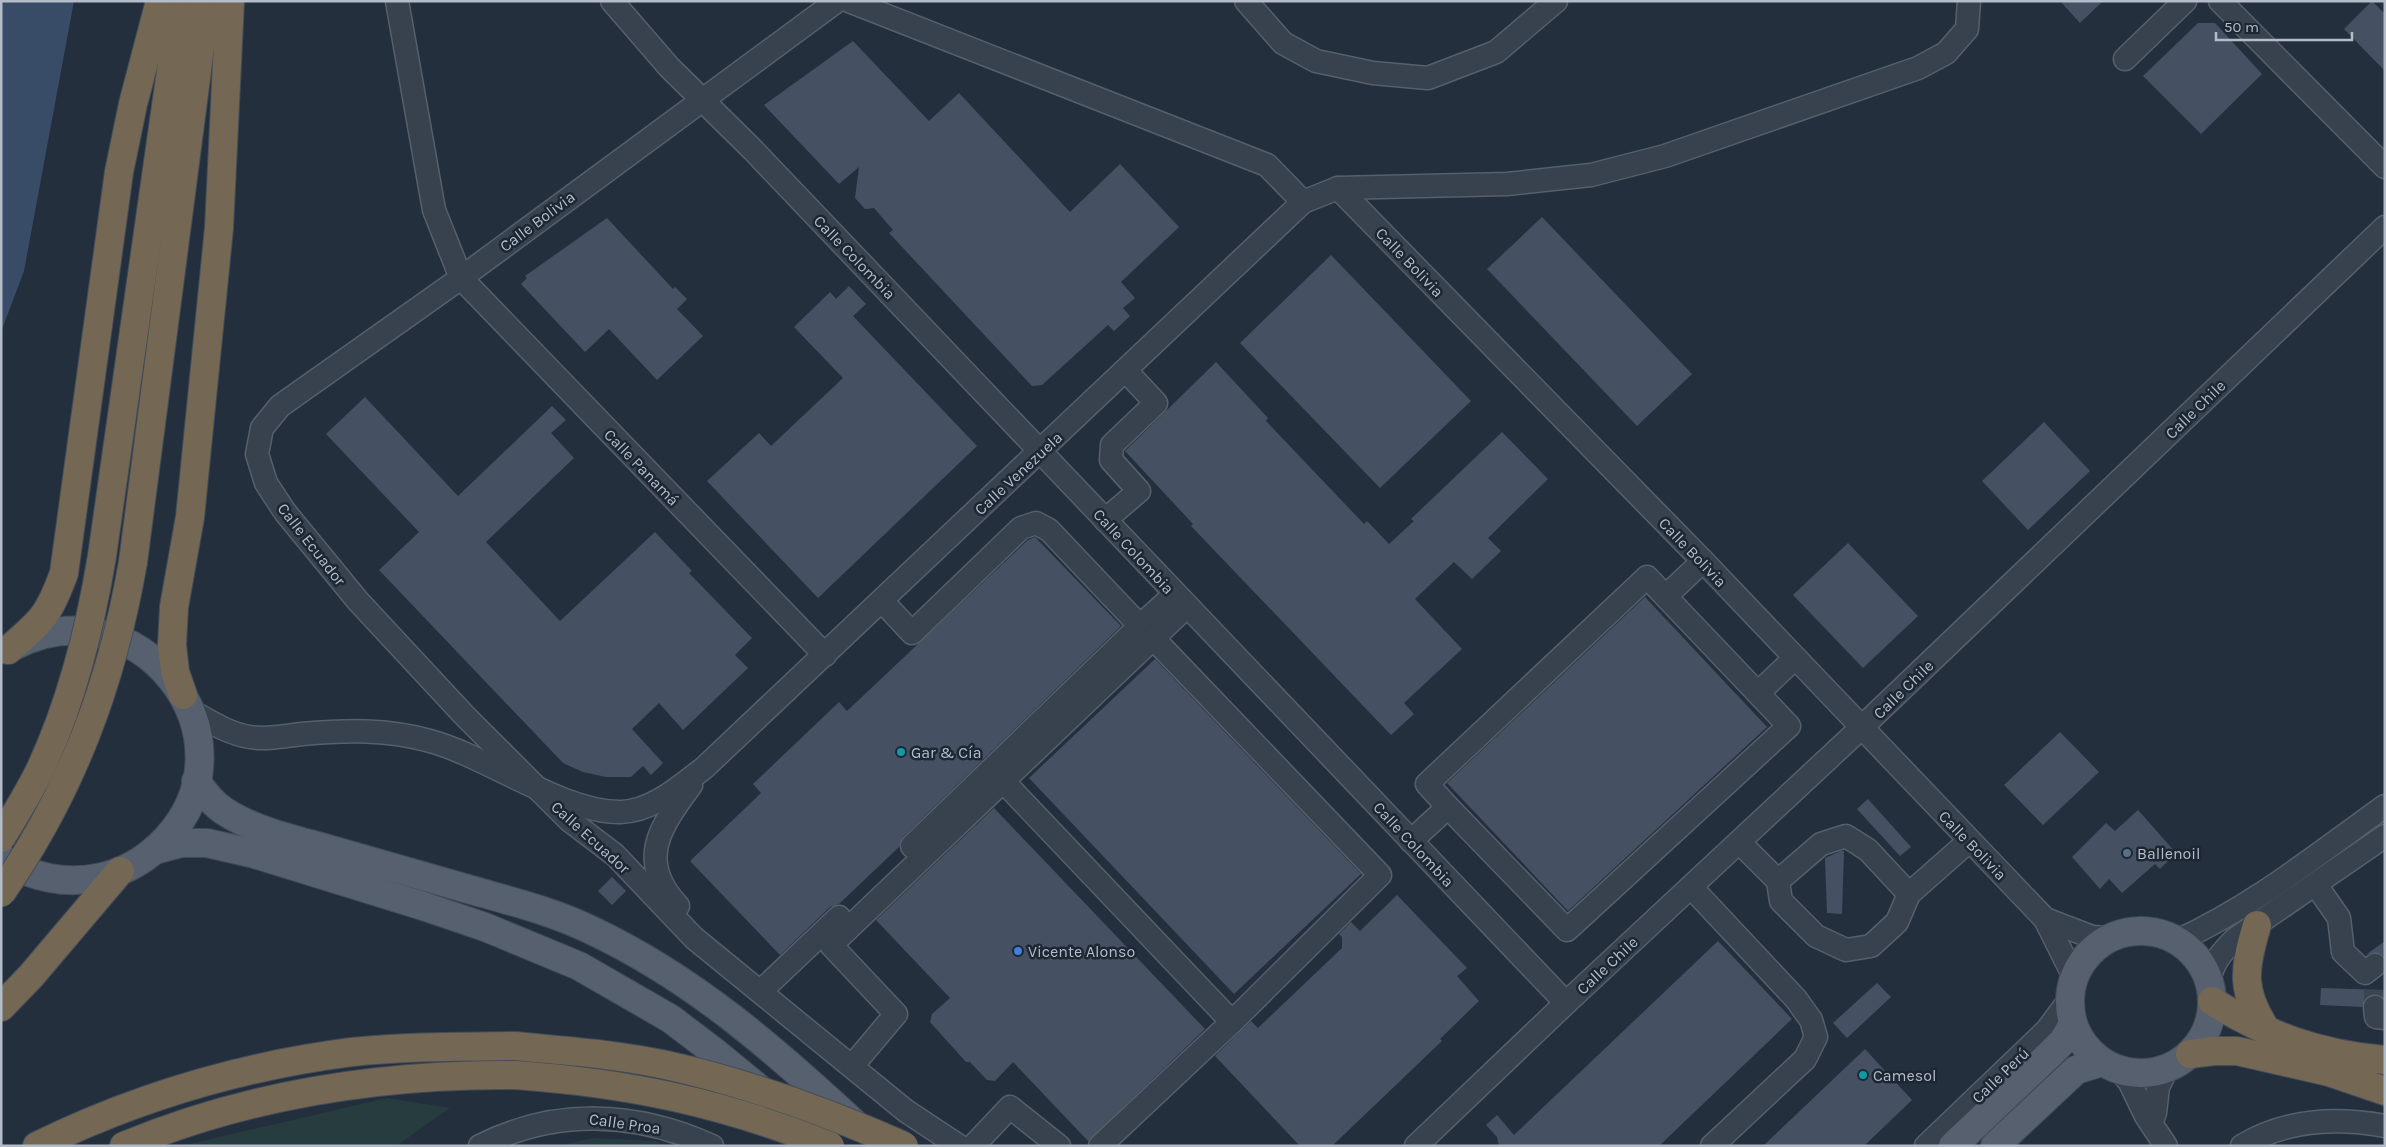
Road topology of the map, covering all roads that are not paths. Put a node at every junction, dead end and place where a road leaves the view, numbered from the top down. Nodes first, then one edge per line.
1 (160, 1) edge
2 (180, 1) edge
3 (206, 1) edge
4 (230, 1) edge
5 (397, 1) edge
6 (612, 1) edge
7 (837, 1) edge
8 (848, 1) edge
9 (1246, 1) edge
10 (1556, 1) edge
11 (1969, 1) edge
12 (2185, 1) edge
13 (2220, 1) edge
14 (2125, 59) dead end
15 (702, 100) junction
16 (2383, 162) edge
17 (1338, 188) junction
18 (1303, 202) junction
19 (2385, 227) edge
20 (461, 278) junction
21 (1126, 371) junction
22 (1041, 452) junction
23 (257, 454) joint
24 (1105, 520) junction
25 (1703, 561) junction
26 (1666, 596) junction
27 (1181, 600) junction
28 (882, 601) junction
29 (1146, 632) junction
30 (4, 652) edge
31 (825, 655) junction
32 (1795, 658) junction
33 (1758, 693) junction
34 (187, 703) junction
35 (1861, 728) junction
36 (704, 768) junction
37 (196, 780) junction
38 (1003, 781) junction
39 (537, 787) junction
40 (2385, 806) edge
41 (1448, 807) junction
42 (2385, 836) edge
43 (1, 838) edge
44 (1411, 841) junction
45 (1969, 841) junction
46 (1739, 842) junction
47 (155, 850) junction
48 (1, 858) edge
49 (120, 871) junction
50 (1778, 881) junction
51 (2316, 885) junction
52 (1691, 887) junction
53 (1, 893) edge
54 (1909, 894) junction
55 (2045, 919) junction
56 (2257, 925) junction
57 (2110, 938) junction
58 (2177, 941) junction
59 (757, 988) junction
60 (2211, 991) junction
61 (2375, 991) tunnel mouth
62 (2072, 1000) junction
63 (1566, 1003) junction
64 (1, 1007) edge
65 (1232, 1022) junction
66 (2267, 1030) junction
67 (2190, 1054) junction
68 (2385, 1060) edge
69 (853, 1065) junction
70 (2110, 1066) junction
71 (2166, 1069) junction
72 (2385, 1091) edge
73 (2151, 1122) junction
74 (2385, 1126) edge
75 (37, 1146) edge
76 (124, 1146) edge
77 (480, 1146) edge
78 (712, 1146) edge
79 (829, 1146) edge
80 (878, 1146) edge
81 (904, 1146) edge
82 (959, 1146) edge
83 (973, 1146) edge
84 (1059, 1146) edge
85 (1100, 1146) edge
86 (1416, 1146) edge
87 (1712, 1146) edge
88 (1926, 1146) edge
89 (1953, 1146) edge
90 (1995, 1146) edge
91 (2166, 1146) edge
92 (2242, 1146) edge

1 - 30 highway
2 - 43 highway, bridge
3 - 53 highway, bridge
4 - 34 highway
5 - 20 street
6 - 15 street, Calle Colombia
7 - 15 street, Calle Bolivia
8 - 18 street
9 - 10 street
11 - 17 street
12 - 14 street
13 - 16 street
15 - 20 street, Calle Bolivia
15 - 22 street, Calle Colombia
17 - 18 street, Calle Venezuela
17 - 25 street, Calle Bolivia
18 - 21 street, Calle Venezuela
19 - 35 street, Calle Chile
20 - 23 street, Calle Bolivia
20 - 31 street, Calle Panamá
21 - 22 street, Calle Venezuela
21 - 24 street
22 - 24 street, Calle Colombia
22 - 28 street, Calle Venezuela
23 - 39 street, Calle Ecuador
24 - 27 street, Calle Colombia
25 - 26 street
25 - 32 street, Calle Bolivia
26 - 33 street
26 - 41 street
27 - 29 street
27 - 44 street, Calle Colombia
28 - 29 street
28 - 31 street, Calle Venezuela
29 - 38 street
29 - 59 street
29 - 65 street
30 - 34 main road
31 - 36 street, Calle Venezuela
32 - 33 street
32 - 35 street, Calle Bolivia
33 - 41 street
34 - 37 main road
34 - 39 street
35 - 45 street, Calle Bolivia
35 - 46 street, Calle Chile
36 - 39 street
36 - 59 street
37 - 47 main road
37 - 80 main road
38 - 65 street
38 - 69 street
39 - 59 street, Calle Ecuador
40 - 58 street
41 - 44 street
42 - 51 street
44 - 63 street, Calle Colombia
45 - 54 street
45 - 55 street, Calle Bolivia
46 - 50 street
46 - 52 street, Calle Chile
47 - 49 main road
47 - 79 main road
48 - 49 main road
49 - 64 highway
50 - 54 street
50 - 54 street
51 - 56 street
51 - 61 street
52 - 63 street, Calle Chile
52 - 87 street
55 - 57 street, Calle Bolivia
55 - 62 street, Calle Bolivia
56 - 60 street
56 - 66 highway
57 - 58 main road
57 - 62 main road
58 - 60 main road
59 - 69 street, Calle Ecuador
60 - 66 highway
60 - 67 main road
62 - 70 main road
62 - 88 street, Calle Perú
62 - 89 main road, Calle Perú
63 - 86 street, Calle Chile
65 - 85 street
66 - 68 highway
67 - 71 main road
67 - 72 highway
69 - 82 street, Calle Ecuador
70 - 71 main road
70 - 73 street
70 - 90 main road
71 - 73 street
73 - 91 street
74 - 92 street
75 - 81 highway, bridge
76 - 79 highway, bridge
77 - 78 street, Calle Proa
83 - 84 street

